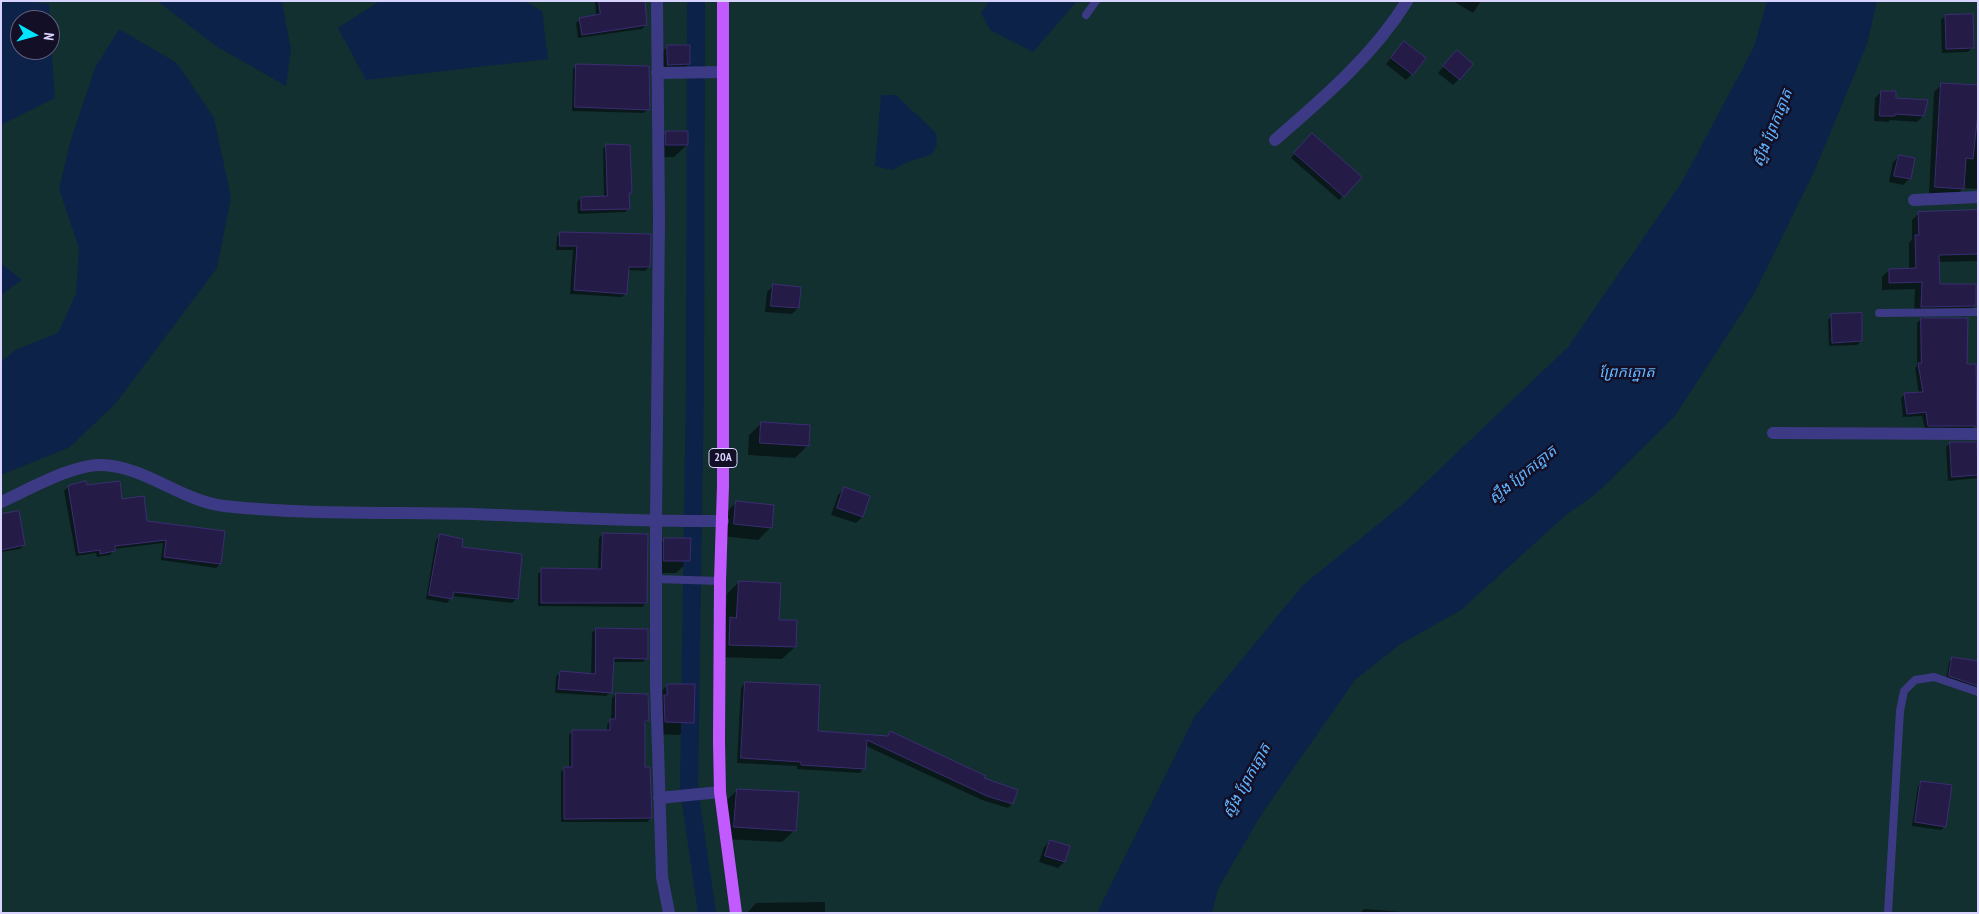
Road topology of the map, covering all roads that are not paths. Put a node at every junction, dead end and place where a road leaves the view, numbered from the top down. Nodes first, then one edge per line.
1 (656, 1) edge
2 (723, 1) edge
3 (1096, 1) edge
4 (1407, 1) edge
5 (1086, 15) dead end
6 (723, 72) junction
7 (657, 73) junction
8 (1275, 140) dead end
9 (1978, 198) edge
10 (1914, 200) dead end
11 (1978, 312) edge
12 (1879, 313) dead end
13 (1773, 434) dead end
14 (1978, 434) edge
15 (1, 502) edge
16 (662, 521) junction
17 (723, 521) junction
18 (657, 579) junction
19 (720, 581) junction
20 (1978, 692) edge
21 (720, 792) junction
22 (659, 798) junction
23 (669, 913) edge
24 (736, 913) edge
25 (1888, 913) edge

1 - 7 street
2 - 6 main road, 20A
3 - 5 lane
4 - 8 street
6 - 7 street
6 - 17 main road, 20A
7 - 16 street
9 - 10 street
11 - 12 lane
13 - 14 street
15 - 16 street
16 - 17 street
16 - 18 street
17 - 19 main road, 20A
18 - 19 lane
18 - 22 street
19 - 21 main road, 20A
20 - 25 lane
21 - 22 street
21 - 24 main road, 20A
22 - 23 street

